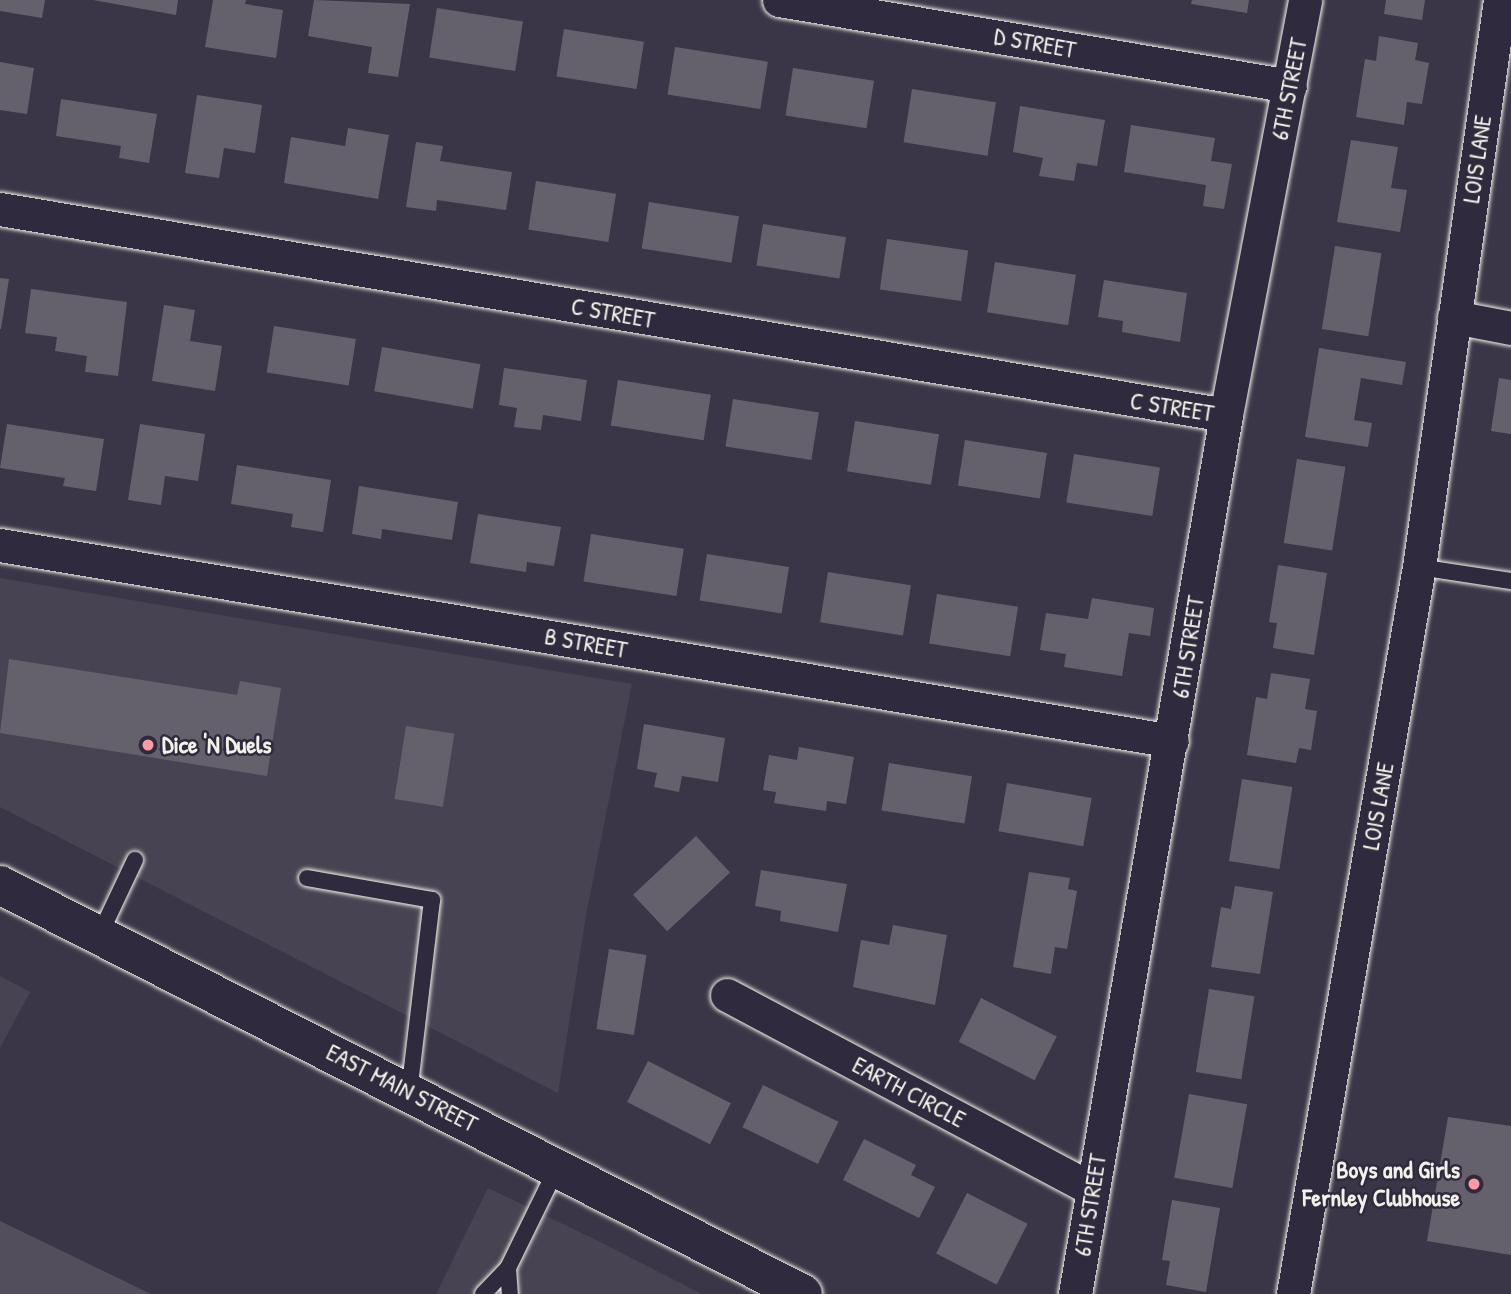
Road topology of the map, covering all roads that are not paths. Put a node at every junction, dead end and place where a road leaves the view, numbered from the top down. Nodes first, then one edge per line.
1 (779, 0) edge
2 (1305, 0) edge
3 (1500, 0) edge
4 (1290, 86) junction
5 (0, 209) edge
6 (1454, 317) junction
7 (1511, 328) edge
8 (1226, 415) junction
9 (0, 545) edge
10 (1419, 566) junction
11 (1511, 581) edge
12 (1171, 741) junction
13 (135, 860) dead end
14 (307, 878) dead end
15 (0, 885) edge
16 (100, 934) junction
17 (727, 995) dead end
18 (409, 1092) junction
19 (557, 1168) junction
20 (1092, 1189) junction
21 (508, 1268) junction
22 (483, 1294) edge
23 (510, 1294) edge
24 (803, 1294) edge
25 (1075, 1294) edge
26 (1293, 1294) edge

1 - 4 street, D STREET
2 - 4 street, 6TH STREET
3 - 6 street, LOIS LANE
4 - 8 street, 6TH STREET
5 - 8 street, C STREET
6 - 7 street
6 - 10 street, LOIS LANE
8 - 12 street, 6TH STREET
9 - 12 street, B STREET
10 - 11 lane
10 - 26 street, LOIS LANE
12 - 20 street, 6TH STREET
13 - 16 lane
14 - 18 lane
15 - 16 main road, EAST MAIN STREET
16 - 18 main road, EAST MAIN STREET
17 - 20 street, EARTH CIRCLE
18 - 19 main road, EAST MAIN STREET
19 - 21 lane
19 - 24 main road, EAST MAIN STREET
20 - 25 street, 6TH STREET
21 - 22 lane
21 - 23 lane

